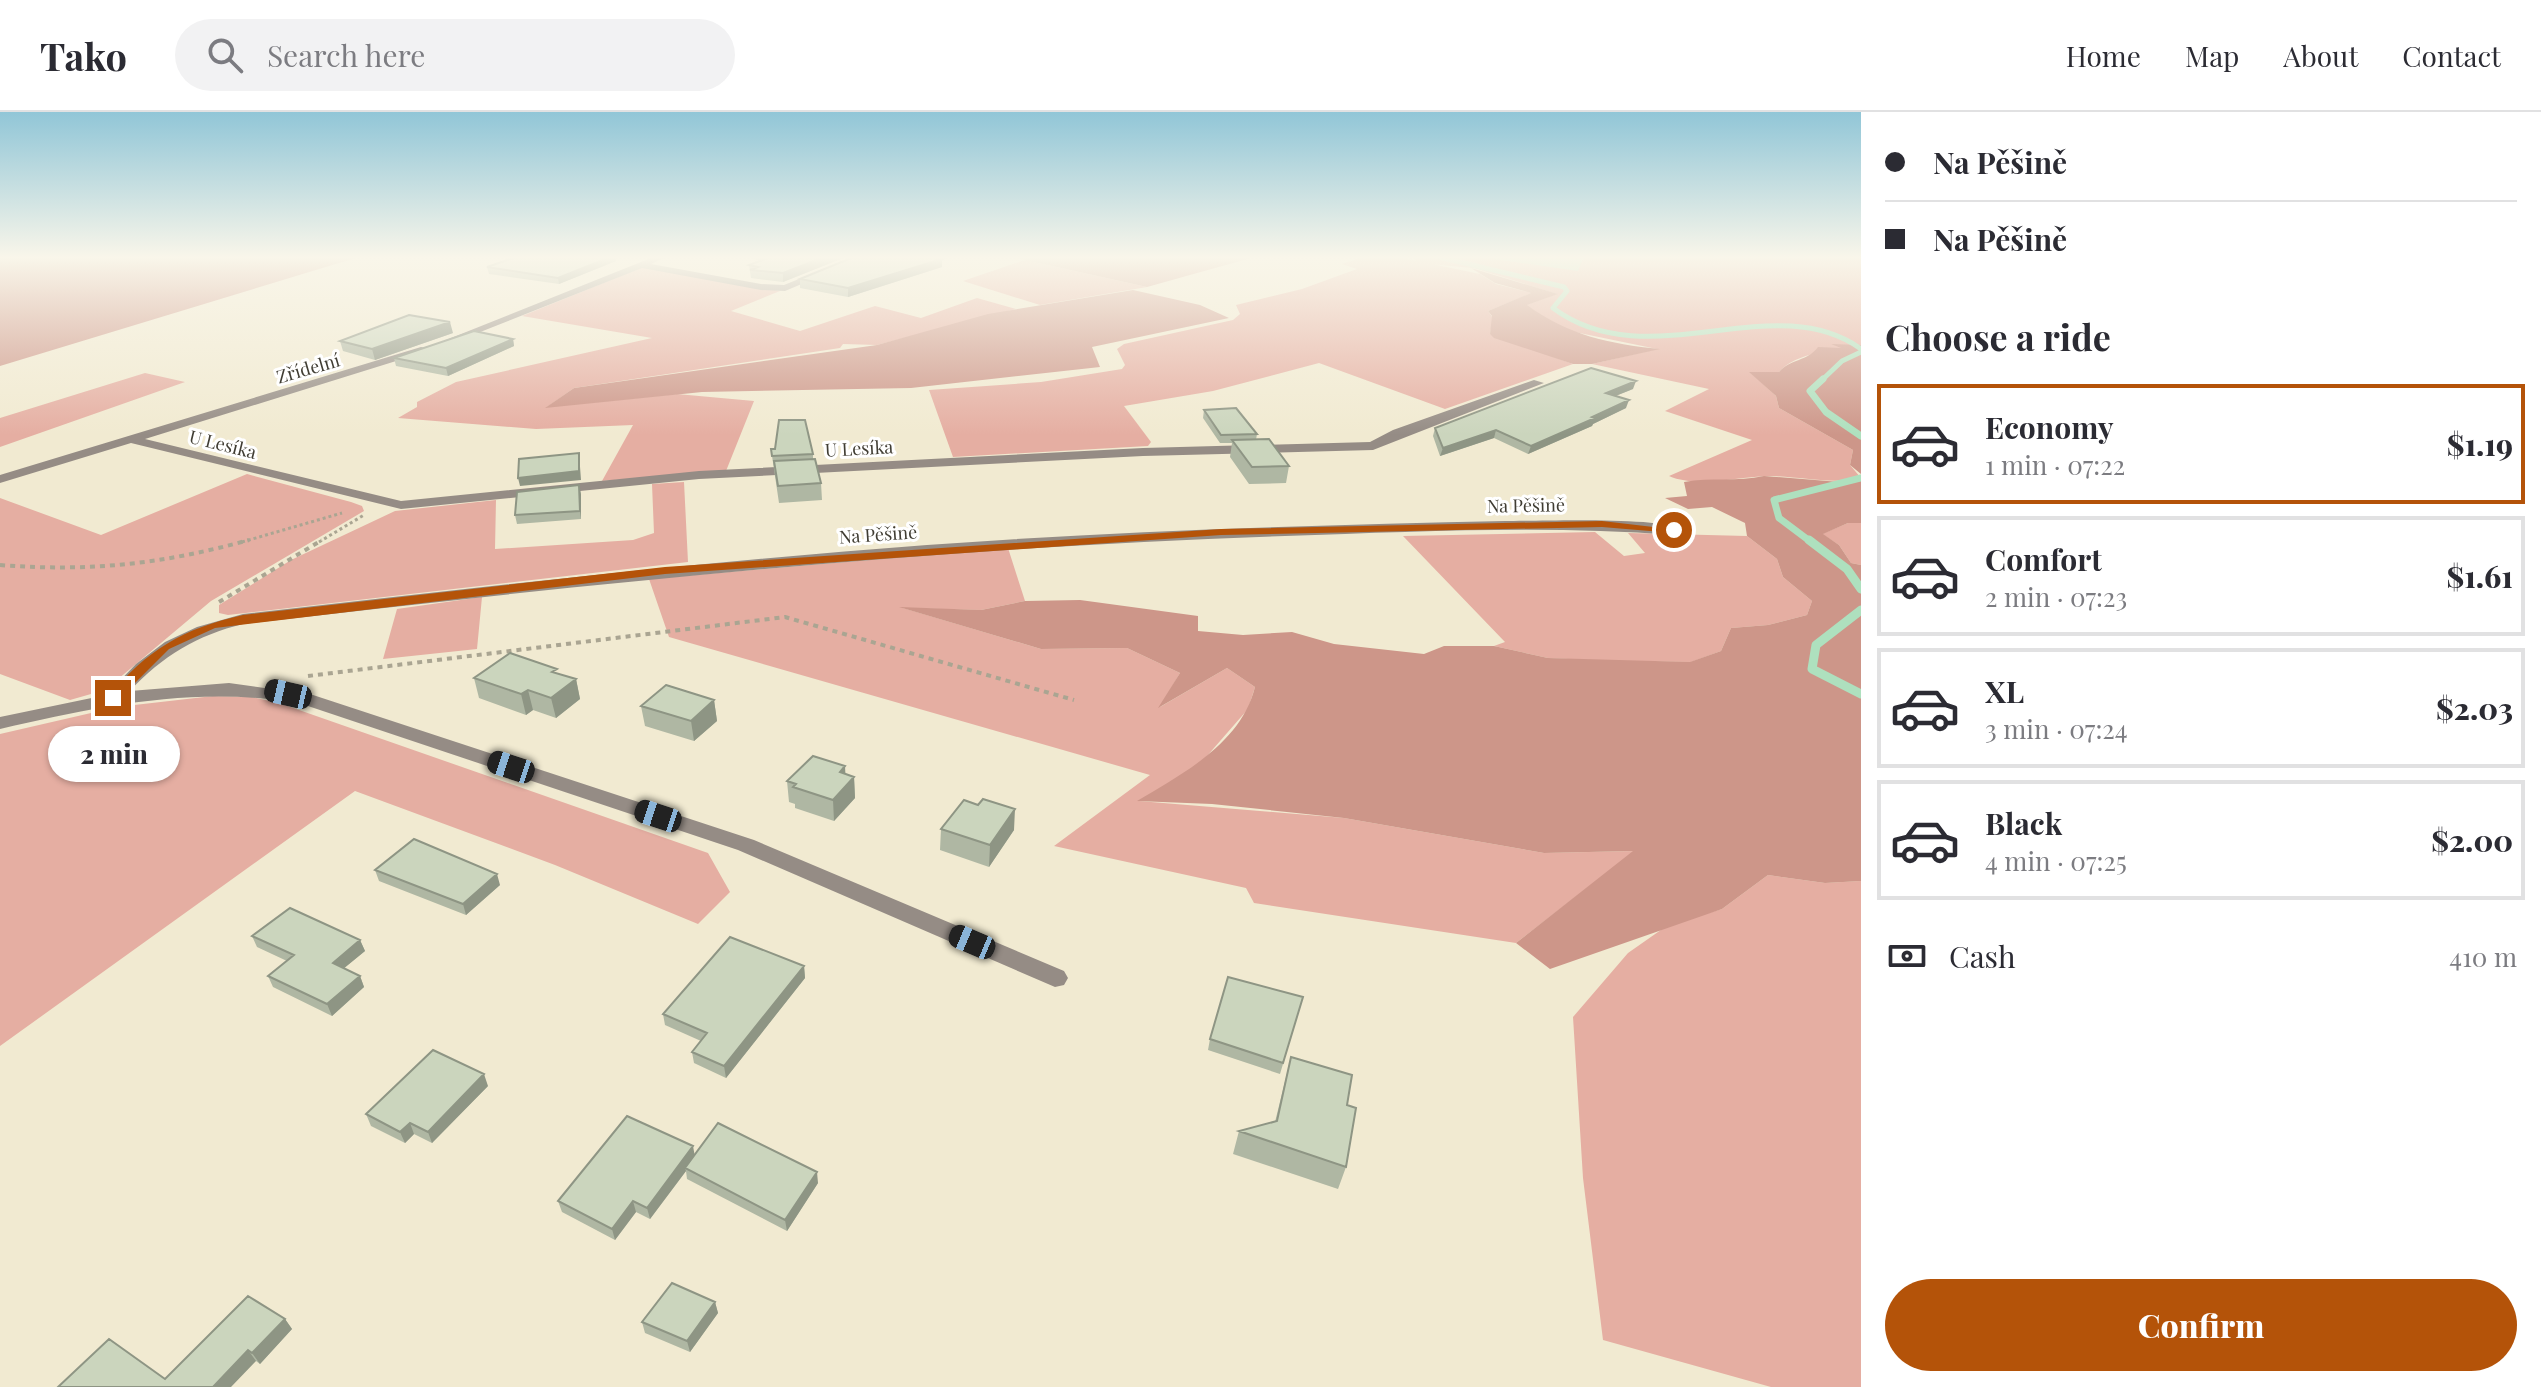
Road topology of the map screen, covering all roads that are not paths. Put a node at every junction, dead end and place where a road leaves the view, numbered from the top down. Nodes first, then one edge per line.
1 (511, 316) edge
2 (444, 342) edge
3 (430, 347) edge
4 (1538, 383) dead end
5 (131, 439) junction
6 (0, 479) edge
7 (1674, 530) dead end
8 (113, 698) junction
9 (0, 723) edge
10 (1055, 978) dead end

1 - 2 street
3 - 5 street, Zřídelní
4 - 5 street, U Lesíka
5 - 6 street, Zřídelní
7 - 8 street, Na Pěšině
8 - 9 street
8 - 10 street

